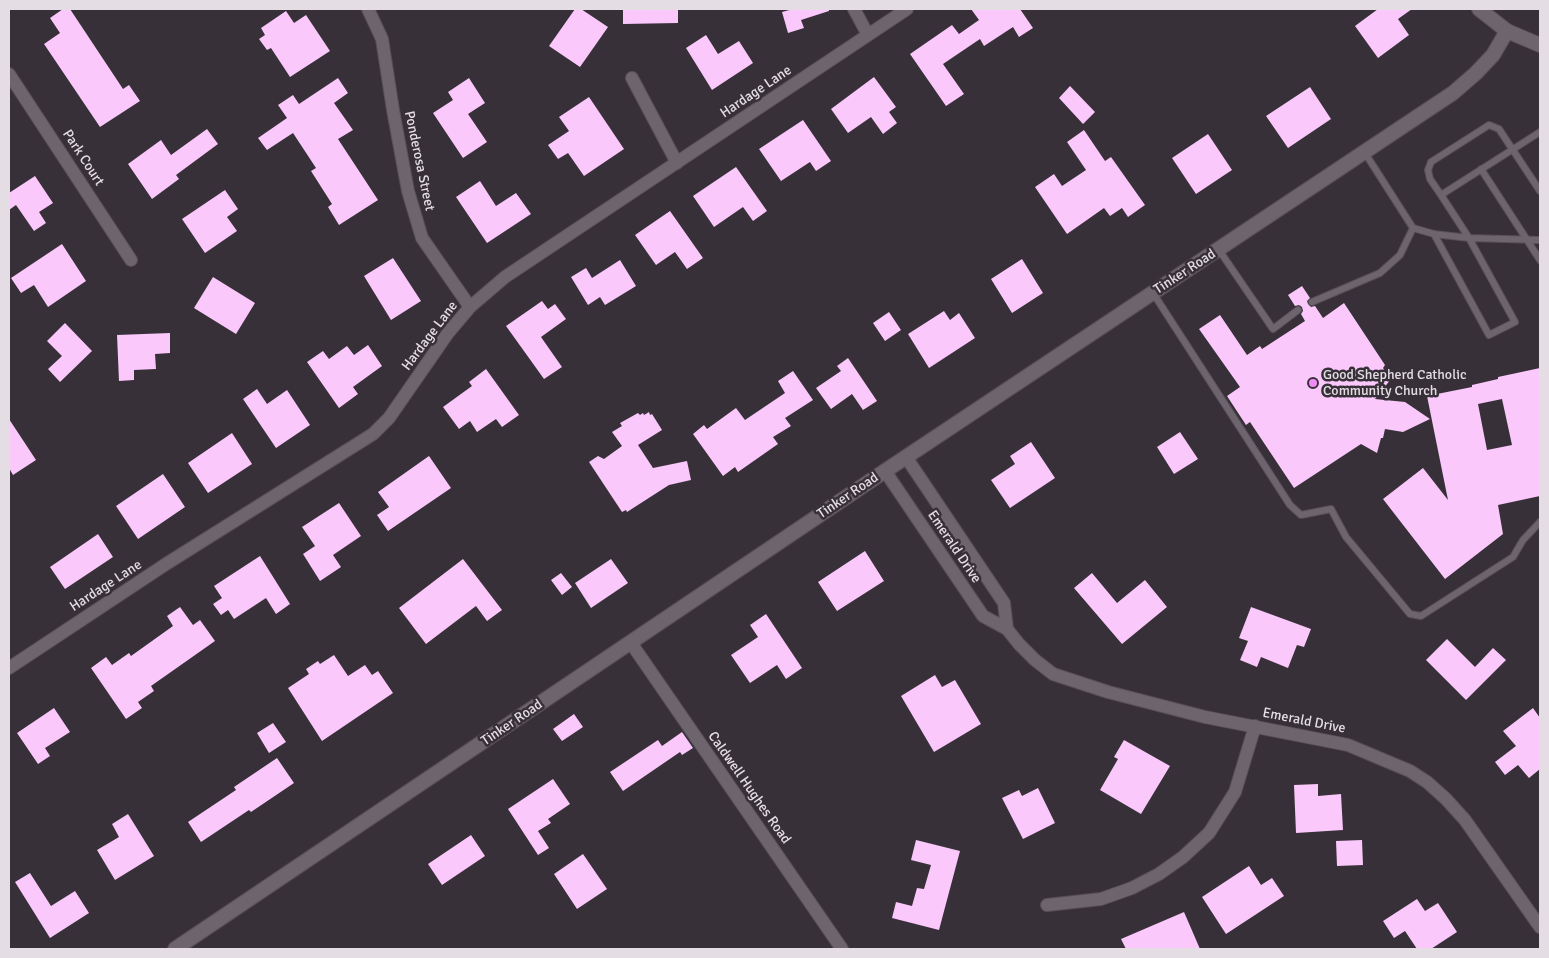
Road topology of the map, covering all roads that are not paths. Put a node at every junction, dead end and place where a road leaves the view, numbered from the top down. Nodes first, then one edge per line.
1 (368, 9) edge
2 (854, 9) edge
3 (907, 9) edge
4 (1480, 9) edge
5 (1507, 30) junction
6 (868, 35) junction
7 (1540, 44) edge
8 (9, 74) edge
9 (632, 78) dead end
10 (1540, 132) edge
11 (1513, 149) junction
12 (1365, 153) junction
13 (677, 163) junction
14 (1481, 169) junction
15 (1540, 191) edge
16 (1440, 195) junction
17 (1413, 228) junction
18 (1434, 234) junction
19 (1469, 238) junction
20 (1527, 240) junction
21 (1540, 240) edge
22 (1219, 250) junction
23 (131, 260) dead end
24 (1540, 260) edge
25 (1153, 293) junction
26 (1312, 302) dead end
27 (470, 307) junction
28 (1298, 310) dead end
29 (906, 456) junction
30 (885, 471) junction
31 (1540, 522) edge
32 (1007, 629) junction
33 (631, 643) junction
34 (9, 668) edge
35 (1255, 726) junction
36 (1047, 905) dead end
37 (1540, 927) edge
38 (175, 949) edge
39 (842, 949) edge

1 - 27 street, Ponderosa Street
2 - 6 street
3 - 6 street, Hardage Lane
4 - 5 main road
5 - 7 main road
5 - 12 main road, Tinker Road
6 - 13 street, Hardage Lane
8 - 23 street, Park Court
9 - 13 street
10 - 11 lane
11 - 14 lane
11 - 15 lane
11 - 16 lane
12 - 17 lane
12 - 22 main road, Tinker Road
13 - 27 street, Hardage Lane
14 - 16 lane
14 - 20 lane
16 - 19 lane
17 - 18 lane
17 - 26 lane
18 - 19 lane
18 - 19 lane
19 - 20 lane
20 - 21 lane
20 - 24 lane
22 - 25 main road, Tinker Road
22 - 28 lane
25 - 29 main road, Tinker Road
25 - 31 lane
27 - 34 street, Hardage Lane
29 - 30 main road, Tinker Road
29 - 32 street, Emerald Drive
30 - 32 street, Emerald Drive
30 - 33 main road, Tinker Road
32 - 35 street, Emerald Drive
33 - 38 main road, Tinker Road
33 - 39 street, Caldwell Hughes Road
35 - 36 street
35 - 37 street, Emerald Drive

